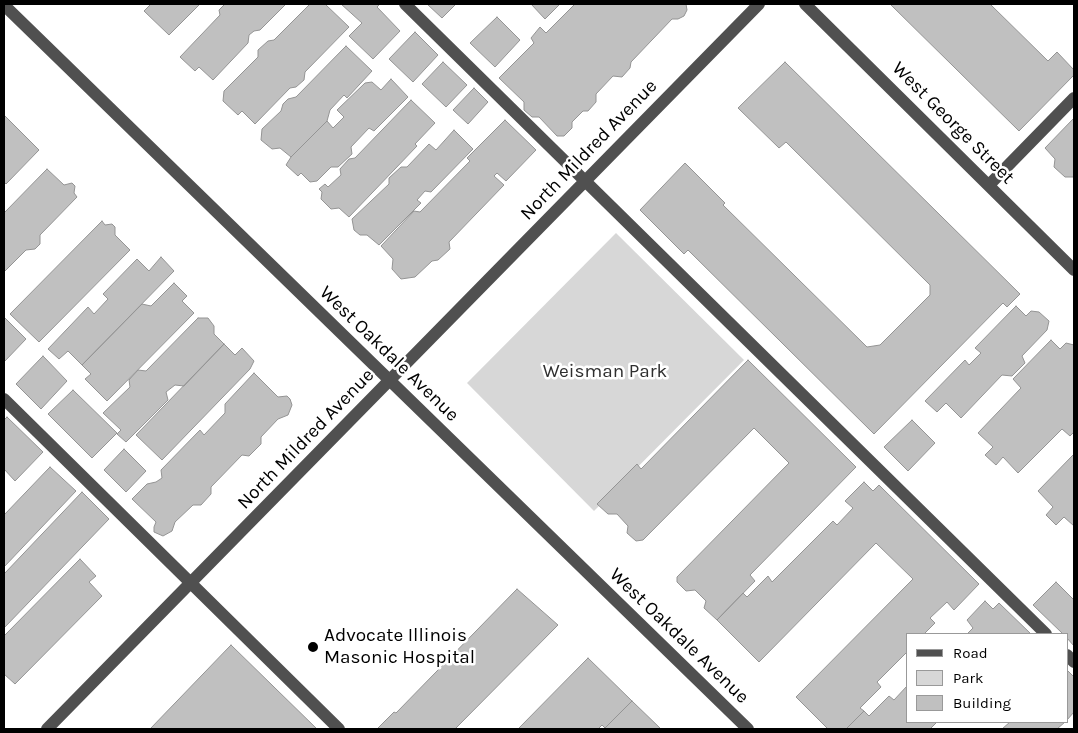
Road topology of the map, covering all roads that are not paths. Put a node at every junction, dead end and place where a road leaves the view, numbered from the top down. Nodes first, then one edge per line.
1 (404, 4) edge
2 (759, 4) edge
3 (805, 4) edge
4 (4, 6) edge
5 (1074, 98) edge
6 (585, 182) junction
7 (989, 185) junction
8 (1074, 270) edge
9 (389, 381) junction
10 (4, 399) edge
11 (191, 582) junction
12 (1045, 633) edge
13 (47, 729) edge
14 (339, 729) edge
15 (748, 729) edge

1 - 6 street
2 - 6 street, North Mildred Avenue
3 - 7 street, West George Street
4 - 9 street, West Oakdale Avenue
5 - 7 street
6 - 9 street, North Mildred Avenue
6 - 12 street
7 - 8 street, West George Street
9 - 11 street, North Mildred Avenue
9 - 15 street, West Oakdale Avenue
10 - 11 street
11 - 13 street, North Mildred Avenue
11 - 14 street

